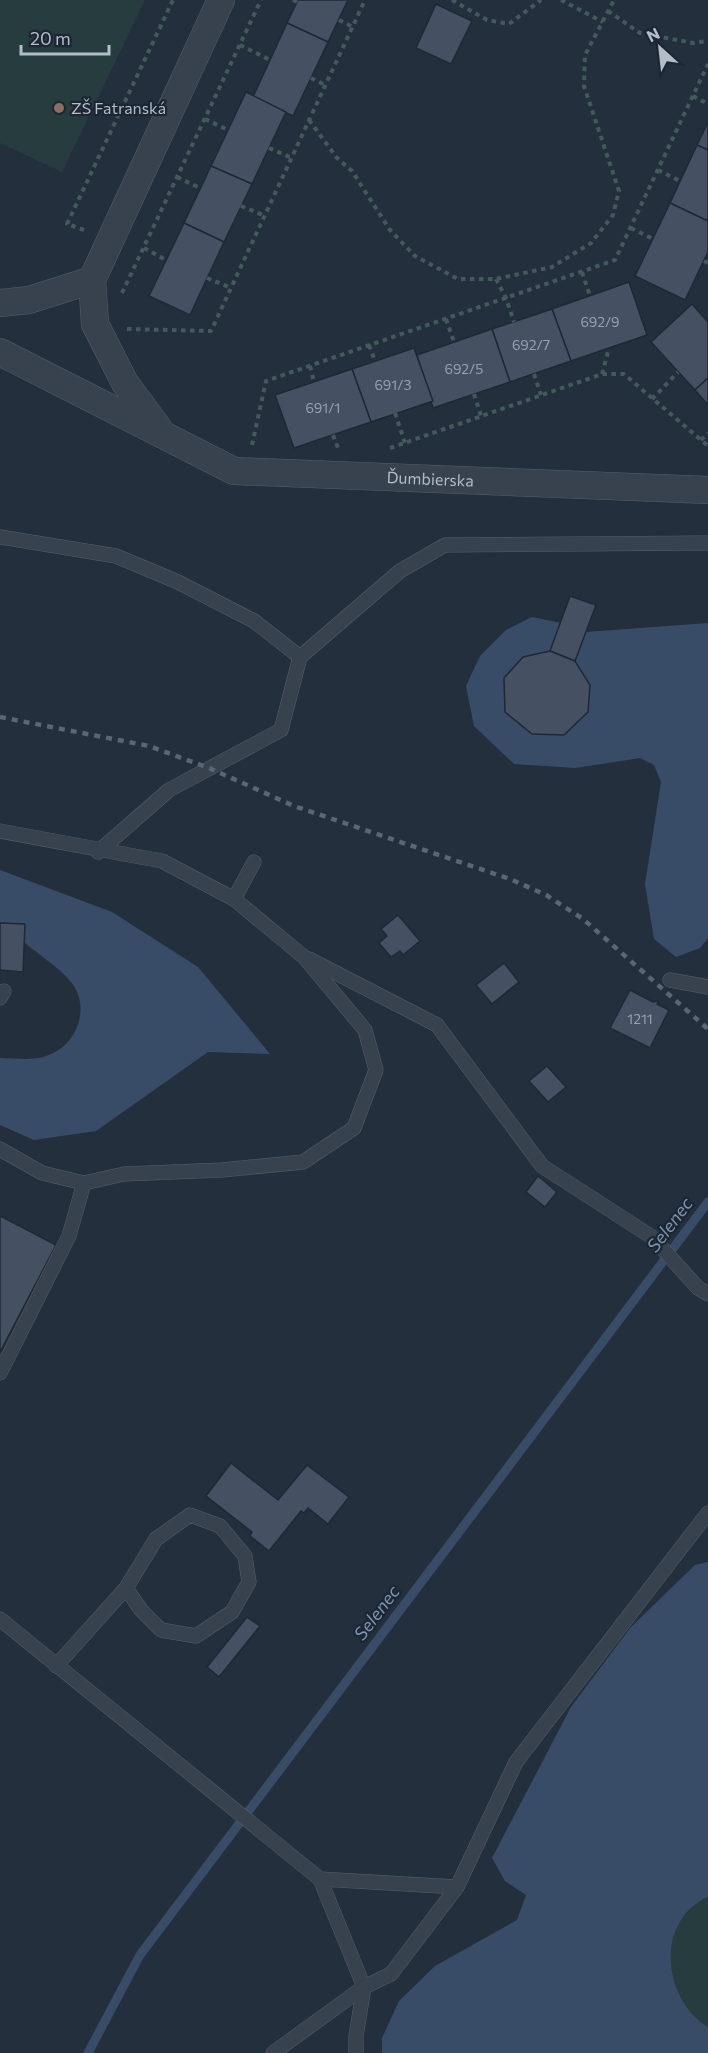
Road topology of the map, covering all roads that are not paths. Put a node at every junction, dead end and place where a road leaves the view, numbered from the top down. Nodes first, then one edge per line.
1 (221, 0) edge
2 (92, 280) junction
3 (0, 303) edge
4 (0, 352) edge
5 (162, 433) junction
6 (708, 490) edge
7 (0, 537) edge
8 (708, 543) edge
9 (300, 657) junction
10 (0, 831) edge
11 (98, 852) junction
12 (254, 862) dead end
13 (234, 899) junction
14 (304, 957) junction
15 (670, 980) dead end
16 (708, 987) edge
17 (0, 1149) edge
18 (84, 1183) junction
19 (703, 1291) edge
20 (0, 1373) edge
21 (708, 1512) edge
22 (126, 1588) junction
23 (0, 1619) edge
24 (56, 1666) junction
25 (320, 1879) junction
26 (457, 1887) junction
27 (364, 1987) junction
28 (273, 2053) edge
29 (357, 2053) edge

1 - 2 street, Ďumbierska
2 - 3 street
2 - 5 street, Ďumbierska
4 - 5 street, Ďumbierska
5 - 6 street, Ďumbierska
7 - 9 lane
8 - 9 lane
9 - 11 lane
10 - 11 lane
11 - 13 lane
12 - 13 lane
13 - 14 lane
14 - 18 lane
14 - 19 lane
15 - 16 lane
17 - 18 lane
18 - 20 lane
21 - 26 lane
22 - 22 lane
22 - 24 lane
23 - 24 lane
24 - 25 lane
25 - 26 lane
25 - 27 lane
26 - 27 lane
27 - 28 lane
27 - 29 lane

